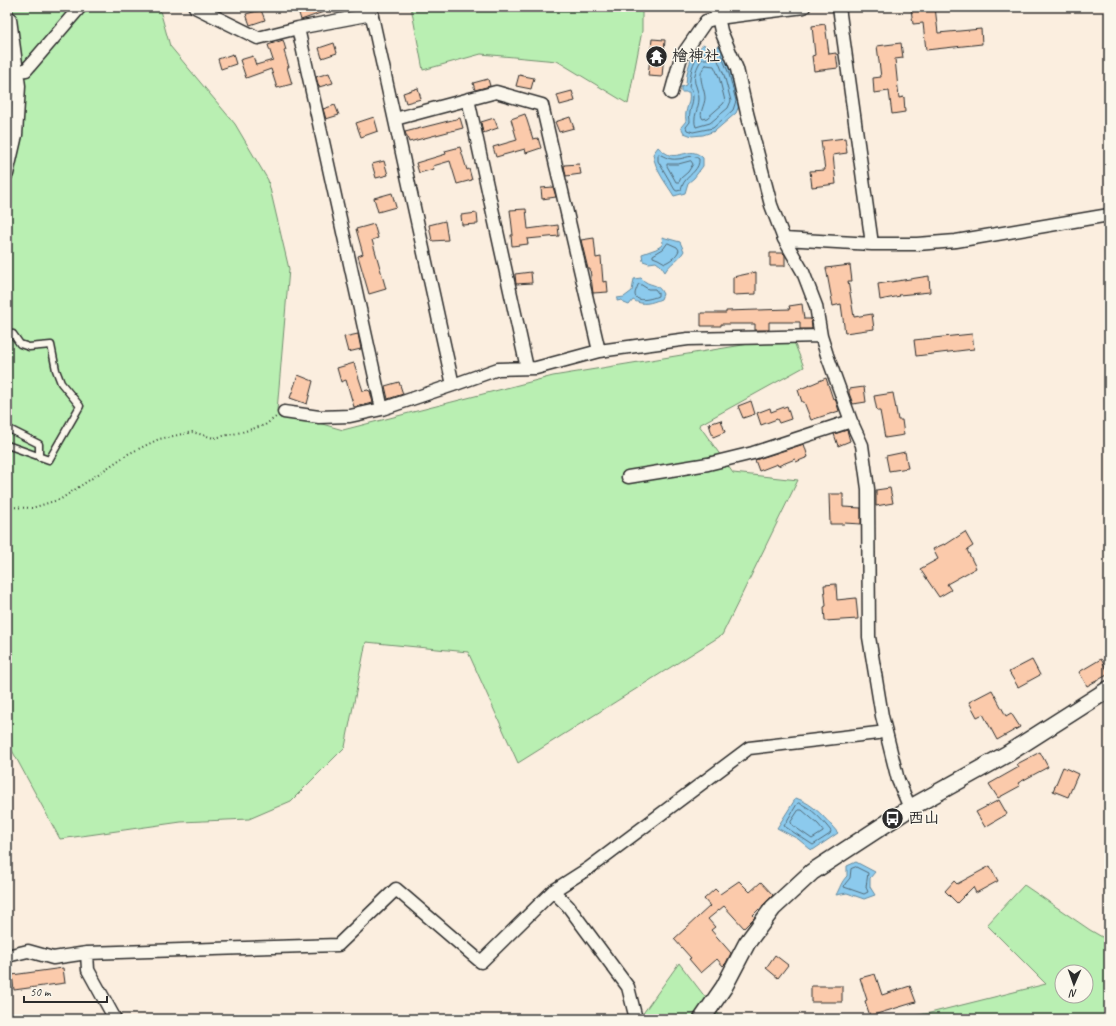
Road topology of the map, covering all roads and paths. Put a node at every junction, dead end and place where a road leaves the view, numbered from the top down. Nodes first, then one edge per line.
1 (80, 7) edge
2 (195, 7) edge
3 (804, 7) edge
4 (839, 7) edge
5 (371, 11) edge
6 (717, 12) edge
7 (7, 15) edge
8 (298, 28) junction
9 (18, 71) junction
10 (671, 93) dead end
11 (468, 99) junction
12 (395, 119) junction
13 (7, 174) edge
14 (1109, 215) edge
15 (784, 239) junction
16 (872, 244) junction
17 (7, 333) edge
18 (821, 336) junction
19 (599, 351) junction
20 (528, 368) junction
21 (453, 386) junction
22 (382, 409) junction
23 (284, 412) joint
24 (851, 421) junction
25 (7, 428) edge
26 (7, 445) edge
27 (39, 457) junction
28 (628, 477) dead end
29 (7, 508) edge
30 (1109, 689) edge
31 (878, 733) dead end
32 (910, 808) junction
33 (553, 891) junction
34 (87, 954) junction
35 (7, 956) edge
36 (115, 1019) edge
37 (636, 1019) edge
38 (702, 1019) edge

1 - 9 street
2 - 8 street
3 - 6 street
4 - 16 street
5 - 8 street
5 - 12 street
6 - 10 street
6 - 15 street
7 - 9 street
8 - 22 street
9 - 13 street
11 - 12 street
11 - 19 street
11 - 20 street
12 - 21 street
14 - 16 street
15 - 16 street
15 - 18 street
17 - 27 lane
18 - 19 street
18 - 24 street
19 - 20 street
20 - 21 street
21 - 22 street
22 - 23 street
23 - 29 path
24 - 28 street
24 - 32 street
25 - 27 lane
26 - 27 lane
30 - 32 street
31 - 33 street
32 - 38 street
33 - 34 street
33 - 37 street
34 - 35 street
34 - 36 street

